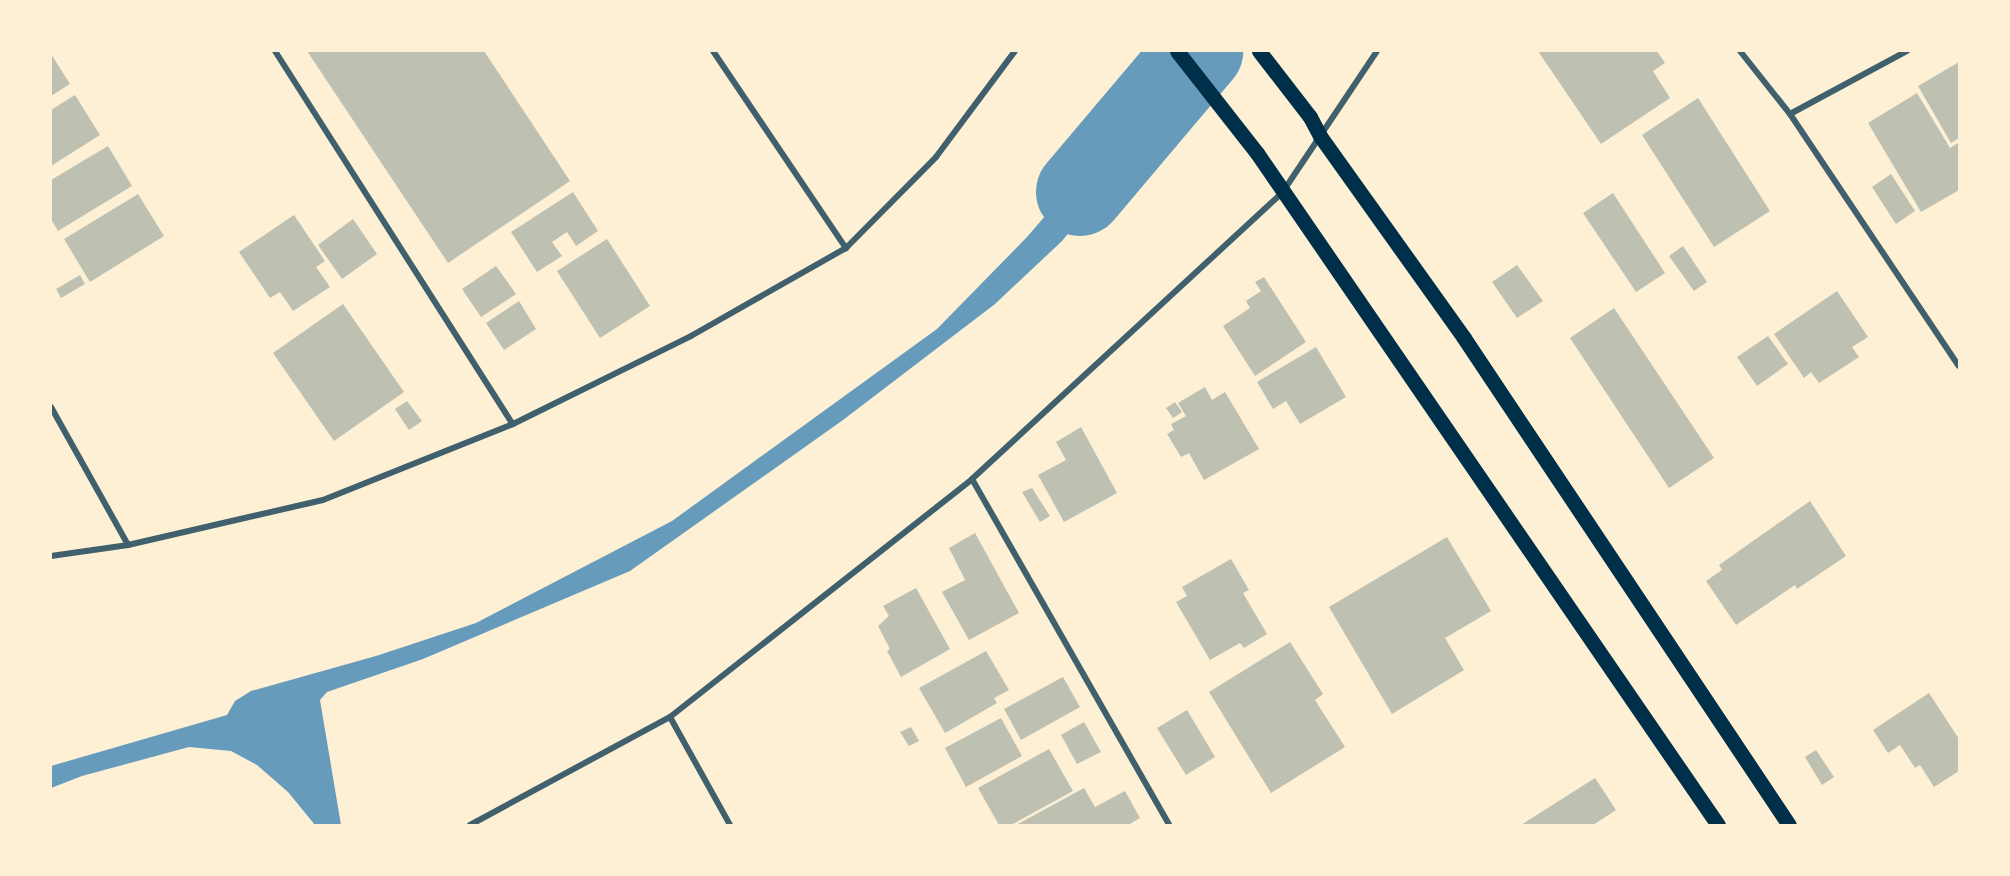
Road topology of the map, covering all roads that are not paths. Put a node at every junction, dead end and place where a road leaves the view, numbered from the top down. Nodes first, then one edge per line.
1 (275, 51) edge
2 (713, 51) edge
3 (1015, 51) edge
4 (1177, 51) edge
5 (1259, 51) edge
6 (1377, 51) edge
7 (1740, 51) edge
8 (1907, 51) edge
9 (1790, 114) junction
10 (1320, 136) junction
11 (1282, 193) junction
12 (846, 248) junction
13 (1959, 366) edge
14 (51, 407) edge
15 (513, 424) junction
16 (972, 479) junction
17 (128, 545) junction
18 (51, 556) edge
19 (670, 717) junction
20 (470, 825) edge
21 (730, 825) edge
22 (1169, 825) edge
23 (1718, 825) edge
24 (1789, 825) edge

1 - 15 street
2 - 12 street
3 - 12 street
4 - 11 main road
5 - 10 main road
6 - 10 street
7 - 9 street
8 - 9 street
9 - 13 street
10 - 11 street
10 - 24 main road
11 - 16 street
11 - 23 main road
12 - 15 street
14 - 17 street
15 - 17 street
16 - 19 street
16 - 22 street
17 - 18 street
19 - 20 street
19 - 21 street

